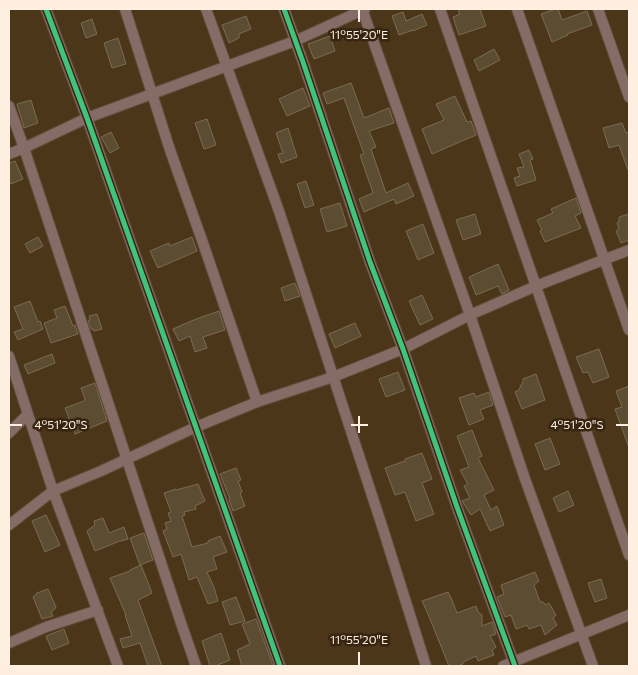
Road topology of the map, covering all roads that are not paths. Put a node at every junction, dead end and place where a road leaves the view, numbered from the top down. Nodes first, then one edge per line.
1 (46, 9) edge
2 (125, 9) edge
3 (206, 9) edge
4 (284, 9) edge
5 (363, 9) edge
6 (440, 9) edge
7 (517, 9) edge
8 (598, 9) edge
9 (295, 41) junction
10 (226, 66) junction
11 (152, 95) junction
12 (629, 97) edge
13 (9, 106) edge
14 (87, 118) junction
15 (24, 148) junction
16 (9, 154) edge
17 (629, 250) edge
18 (604, 260) junction
19 (536, 286) junction
20 (470, 315) junction
21 (629, 330) edge
22 (403, 349) junction
23 (9, 356) edge
24 (333, 377) junction
25 (257, 402) junction
26 (28, 414) junction
27 (196, 428) junction
28 (9, 433) edge
29 (127, 458) junction
30 (53, 491) junction
31 (9, 525) edge
32 (629, 555) edge
33 (98, 610) junction
34 (629, 615) edge
35 (581, 634) junction
36 (9, 643) edge
37 (514, 664) edge
38 (118, 666) edge
39 (196, 666) edge
40 (280, 666) edge
41 (426, 666) edge
42 (503, 666) edge
43 (593, 666) edge

1 - 14 street
2 - 11 street
3 - 10 street
4 - 9 street
5 - 9 street
5 - 20 street
6 - 19 street
7 - 18 street
8 - 12 street
9 - 10 street
9 - 22 street
10 - 11 street
10 - 24 street
11 - 14 street
11 - 25 street
13 - 15 street
14 - 15 street
14 - 27 street
15 - 16 street
15 - 29 street
17 - 18 street
18 - 19 street
18 - 21 street
19 - 20 street
19 - 32 street
20 - 22 street
20 - 35 street
22 - 24 street
22 - 37 street
23 - 26 street
24 - 25 street
24 - 41 street
25 - 27 street
26 - 28 street
26 - 30 street
27 - 29 street
27 - 40 street
29 - 30 street
29 - 39 street
30 - 31 street
30 - 33 street
33 - 36 street
33 - 38 street
34 - 35 street
35 - 37 street
35 - 43 street
37 - 42 street

